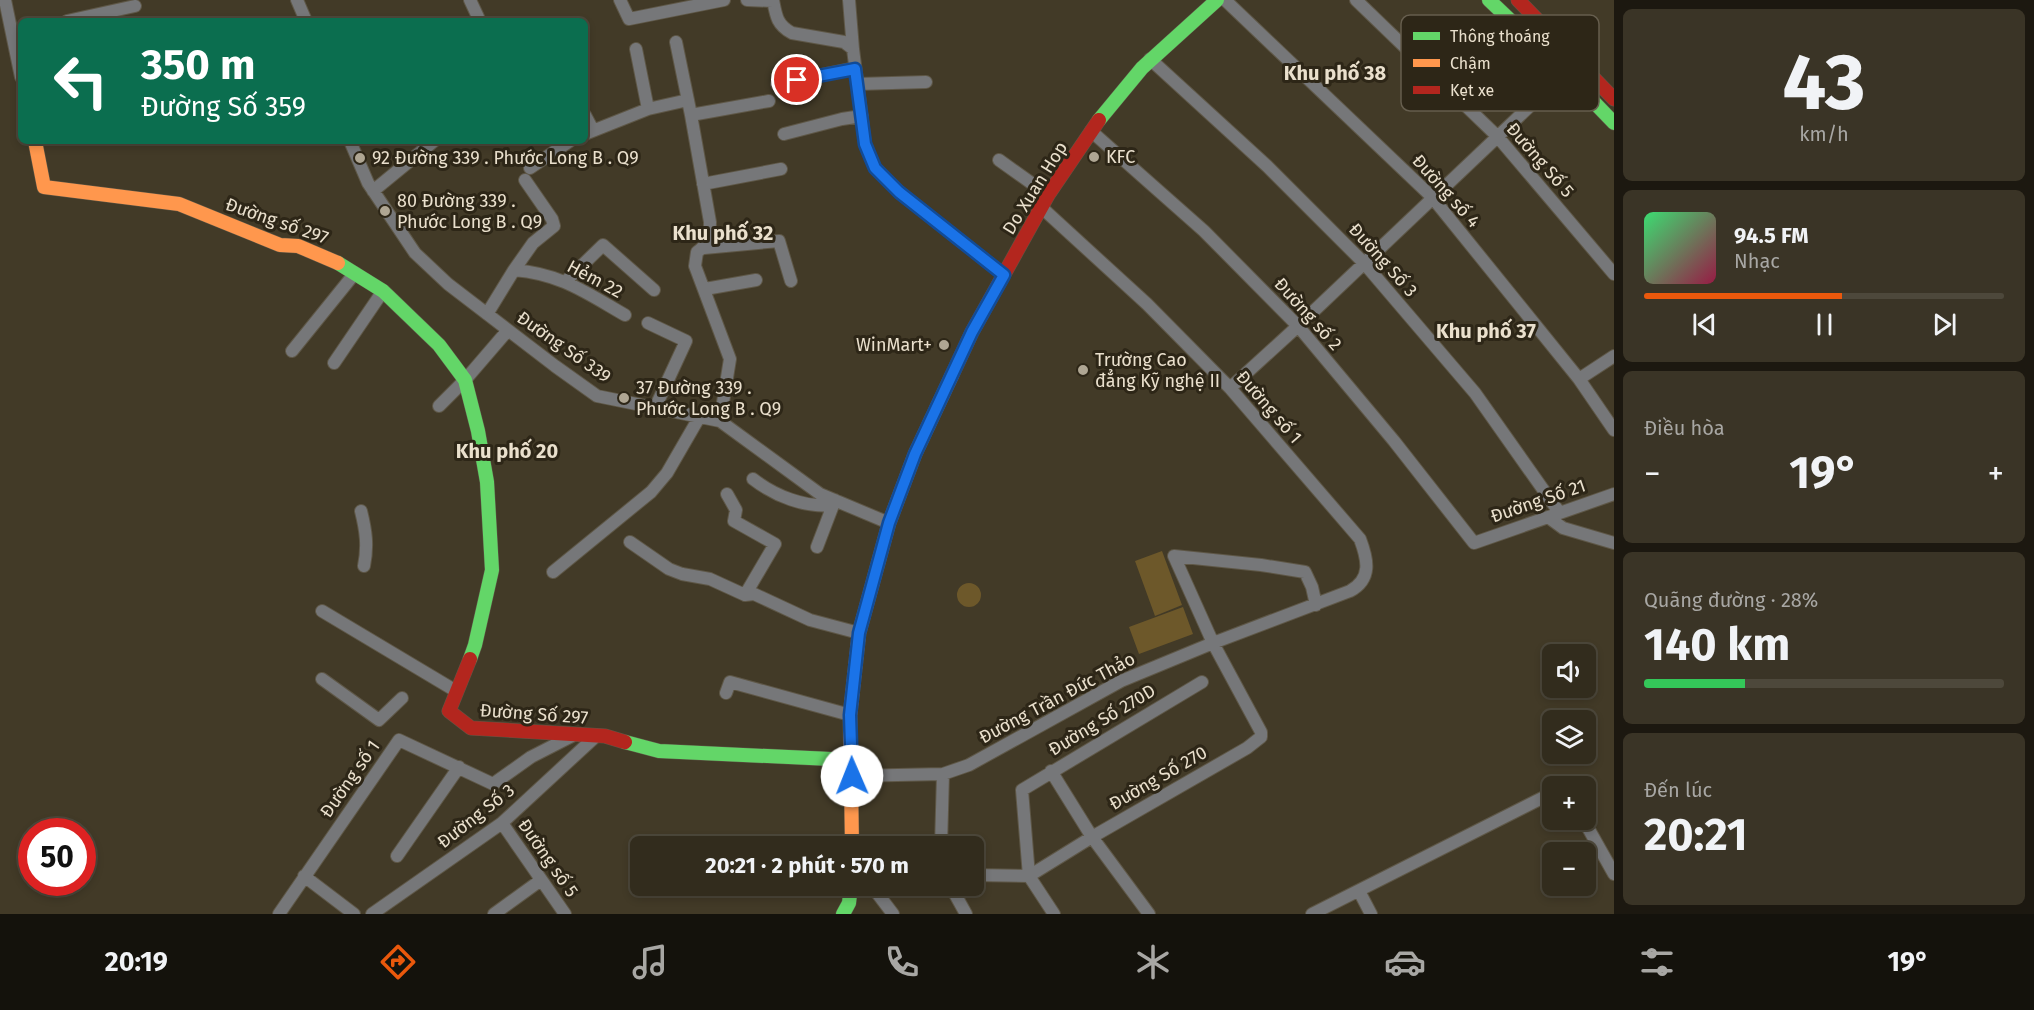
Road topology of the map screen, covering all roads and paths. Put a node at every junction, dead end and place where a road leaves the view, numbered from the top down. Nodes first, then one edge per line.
1 (5, 0) edge
2 (297, 0) edge
3 (470, 0) edge
4 (620, 0) edge
5 (724, 0) edge
6 (747, 0) edge
7 (849, 0) edge
8 (1217, 0) edge
9 (1225, 0) edge
10 (1356, 0) edge
11 (1489, 0) edge
12 (1518, 0) edge
13 (773, 1) edge
14 (138, 2) edge
15 (1505, 15) edge
16 (1533, 15) edge
17 (478, 17) dead end
18 (90, 18) edge
19 (305, 18) edge
20 (16, 30) edge
21 (675, 42) dead end
22 (1401, 43) edge
23 (18, 49) edge
24 (636, 49) dead end
25 (853, 49) junction
26 (1150, 59) junction
27 (855, 69) junction
28 (926, 82) dead end
29 (1599, 83) edge
30 (777, 84) dead end
31 (858, 84) junction
32 (1614, 99) edge
33 (688, 100) junction
34 (769, 101) dead end
35 (1599, 107) edge
36 (648, 109) junction
37 (1471, 111) edge
38 (1523, 111) edge
39 (691, 115) junction
40 (862, 116) junction
41 (1614, 122) edge
42 (1091, 131) junction
43 (589, 132) edge
44 (784, 134) dead end
45 (1497, 136) junction
46 (36, 144) edge
47 (351, 144) edge
48 (431, 144) edge
49 (566, 144) edge
50 (999, 160) dead end
51 (530, 168) dead end
52 (781, 169) dead end
53 (525, 180) dead end
54 (703, 183) junction
55 (373, 191) junction
56 (1048, 195) junction
57 (1432, 197) junction
58 (1041, 207) junction
59 (704, 248) junction
60 (1364, 263) junction
61 (514, 270) junction
62 (355, 273) junction
63 (1614, 274) edge
64 (1004, 275) junction
65 (756, 280) dead end
66 (566, 281) junction
67 (791, 281) dead end
68 (705, 289) junction
69 (654, 290) dead end
70 (383, 291) junction
71 (487, 314) junction
72 (625, 315) dead end
73 (648, 323) dead end
74 (1298, 326) junction
75 (508, 330) junction
76 (292, 351) dead end
77 (1614, 356) edge
78 (334, 363) dead end
79 (1579, 379) junction
80 (465, 381) junction
81 (1230, 388) junction
82 (439, 406) dead end
83 (655, 408) junction
84 (700, 417) junction
85 (720, 421) junction
86 (1614, 430) edge
87 (753, 480) dead end
88 (727, 494) dead end
89 (1614, 494) edge
90 (834, 503) junction
91 (362, 511) dead end
92 (1553, 514) junction
93 (889, 523) junction
94 (630, 542) dead end
95 (1474, 543) joint
96 (1614, 543) edge
97 (817, 547) dead end
98 (364, 566) dead end
99 (553, 572) dead end
100 (1366, 572) joint
101 (745, 595) junction
102 (1316, 604) junction
103 (322, 611) dead end
104 (859, 633) junction
105 (1213, 643) junction
106 (322, 679) dead end
107 (1202, 682) dead end
108 (456, 691) junction
109 (726, 693) dead end
110 (402, 698) dead end
111 (850, 715) junction
112 (574, 734) junction
113 (595, 737) junction
114 (852, 760) junction
115 (459, 767) junction
116 (1051, 771) junction
117 (943, 774) junction
118 (852, 776) junction
119 (1542, 798) edge
120 (502, 823) junction
121 (1589, 830) edge
122 (852, 836) edge
123 (940, 836) edge
124 (1092, 837) junction
125 (397, 856) dead end
126 (1614, 874) edge
127 (984, 875) edge
128 (304, 876) junction
129 (1029, 876) junction
130 (542, 880) junction
131 (1359, 891) junction
132 (850, 896) edge
133 (879, 896) edge
134 (956, 896) edge
135 (279, 914) edge
136 (354, 914) edge
137 (372, 914) edge
138 (494, 914) edge
139 (565, 914) edge
140 (843, 914) edge
141 (893, 914) edge
142 (966, 914) edge
143 (1054, 914) edge
144 (1149, 914) edge
145 (1312, 914) edge
146 (1371, 914) edge

1 - 20 street
2 - 19 street
3 - 17 street
4 - 5 street
6 - 13 street
7 - 25 street
8 - 26 street, Do Xuan Hop
9 - 57 street, Đường số 4
10 - 22 street, Đường Số 5
11 - 15 street
12 - 16 street
13 - 25 street
14 - 18 street
20 - 23 street
21 - 33 street
24 - 36 street
25 - 27 street
26 - 42 street, Do Xuan Hop
26 - 60 street, Đường Số 3
27 - 30 street
27 - 31 street
28 - 31 street
29 - 32 street
31 - 40 street
33 - 36 street
33 - 39 street
34 - 39 street
35 - 41 street
36 - 43 street
37 - 45 street, Đường Số 5
38 - 45 street
39 - 54 street
40 - 44 street
40 - 64 street
42 - 56 street, Do Xuan Hop
42 - 74 street, Đường số 2
45 - 57 street
45 - 63 street, Đường Số 5
46 - 62 street, Đường số 297
47 - 55 street, Đường Số 339
48 - 55 street
49 - 51 street
50 - 56 street
52 - 54 street
53 - 61 street
54 - 59 street
55 - 71 street, Đường Số 339
56 - 58 street, Do Xuan Hop
57 - 60 street
57 - 79 street, Đường số 4
58 - 64 street, Do Xuan Hop
58 - 81 street, Đường số 1
59 - 67 street
59 - 68 street
60 - 74 street
60 - 92 street, Đường Số 3
61 - 66 street, Hẻm 22
61 - 71 street
62 - 70 street, Đường số 297
62 - 76 street
64 - 93 street, Do Xuan Hop
65 - 68 street
66 - 69 street
66 - 72 street, Hẻm 22
68 - 85 street
70 - 78 street
70 - 80 street, Đường số 297
71 - 75 street, Đường Số 339
73 - 83 street
74 - 81 street
74 - 95 street, Đường số 2
75 - 80 street
75 - 83 street, Đường Số 339
77 - 79 street
79 - 86 street, Đường số 4
80 - 82 street
80 - 108 street, Đường Số 297
81 - 100 street, Đường số 1
83 - 84 street, Đường Số 339
84 - 85 street, Đường Số 339
84 - 99 street
85 - 90 street, Đường Số 339
87 - 90 street
88 - 101 street
89 - 92 street, Đường Số 21
90 - 93 street, Đường Số 339
90 - 97 street
91 - 98 street
92 - 95 street, Đường Số 21
92 - 96 street
93 - 104 street, Do Xuan Hop
94 - 101 street
100 - 102 street, Đường Trần Đức Thảo
101 - 104 street
102 - 105 street, Đường Trần Đức Thảo
102 - 105 street
103 - 108 street
104 - 111 street, Do Xuan Hop
105 - 117 street, Đường Trần Đức Thảo
105 - 124 street, Đường Số 270
106 - 110 street
107 - 116 street, Đường Số 270D
108 - 112 street, Đường Số 297
109 - 111 street
111 - 114 street, Do Xuan Hop
112 - 113 street, Đường Số 297
112 - 115 street, Đường số 1
113 - 114 street, Đường Số 297
113 - 120 street, Đường Số 3
114 - 118 street, Do Xuan Hop
115 - 125 street
115 - 128 street, Đường số 1
116 - 124 street
116 - 129 street, Đường Số 270D
117 - 118 street, Đường Trần Đức Thảo
117 - 123 street
118 - 122 street, Do Xuan Hop
119 - 131 street
120 - 130 street, Đường số 5
120 - 137 street, Đường Số 3
121 - 126 street
124 - 129 street, Đường Số 270
124 - 144 street
127 - 129 street
128 - 135 street, Đường số 1
128 - 136 street
129 - 143 street
130 - 138 street
130 - 139 street, Đường số 5
131 - 145 street
131 - 146 street
132 - 140 street
133 - 141 street
134 - 142 street

